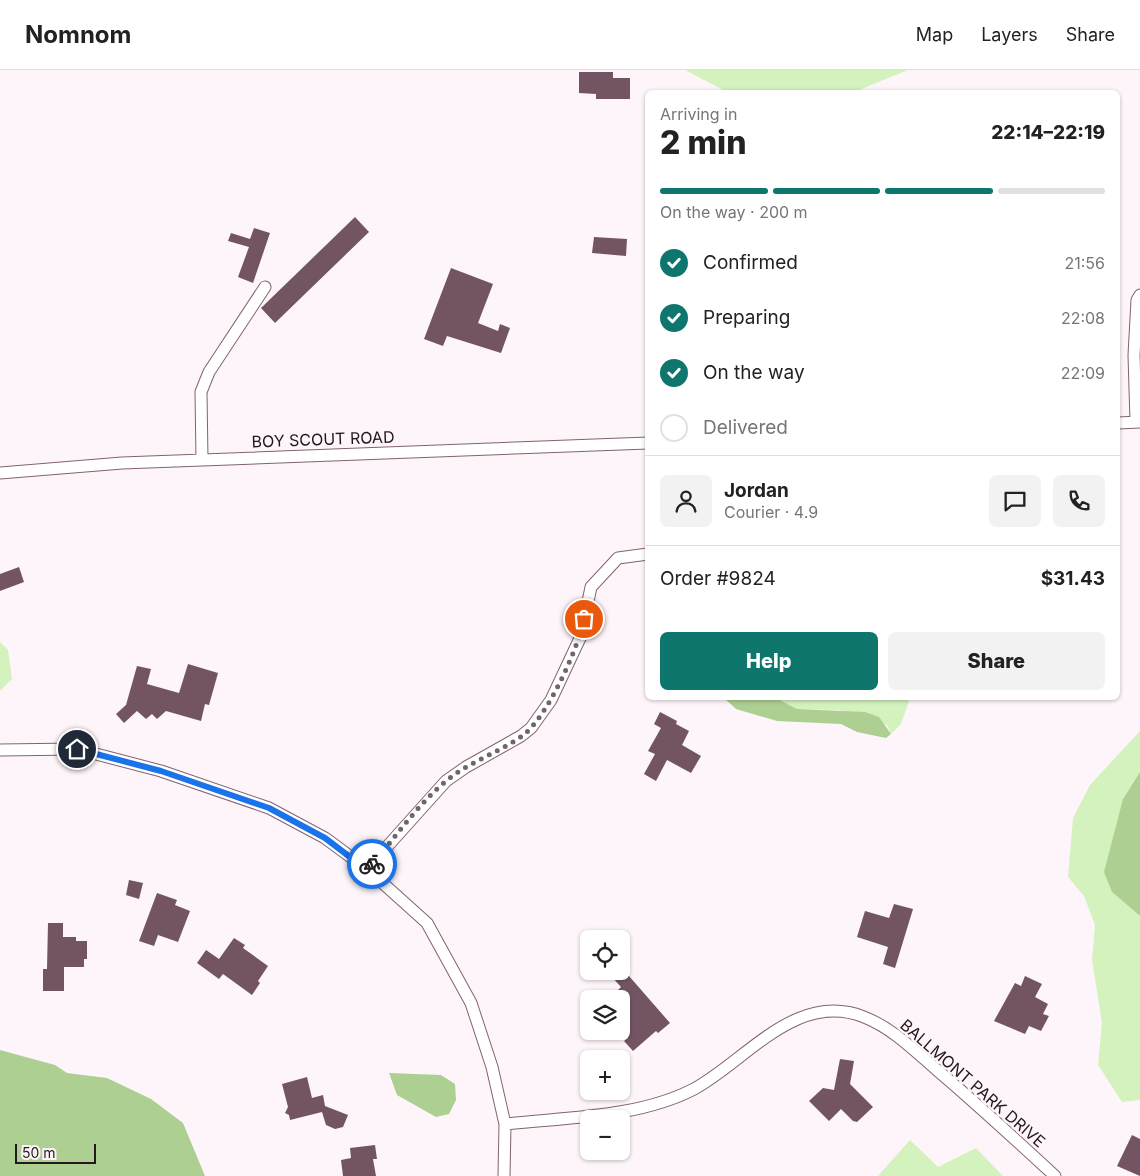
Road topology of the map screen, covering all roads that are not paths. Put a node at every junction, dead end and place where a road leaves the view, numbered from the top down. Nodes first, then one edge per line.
1 (265, 287) dead end
2 (1140, 295) edge
3 (1138, 422) edge
4 (1120, 423) edge
5 (645, 443) edge
6 (202, 460) junction
7 (0, 473) edge
8 (645, 554) edge
9 (0, 750) edge
10 (367, 870) junction
11 (505, 1124) junction
12 (504, 1176) edge
13 (1055, 1176) edge

1 - 6 street
2 - 3 street
3 - 4 street
5 - 6 street, BOY SCOUT ROAD
6 - 7 street, BOY SCOUT ROAD
8 - 10 street
9 - 10 street
10 - 11 street
11 - 12 street
11 - 13 street, BALLMONT PARK DRIVE

